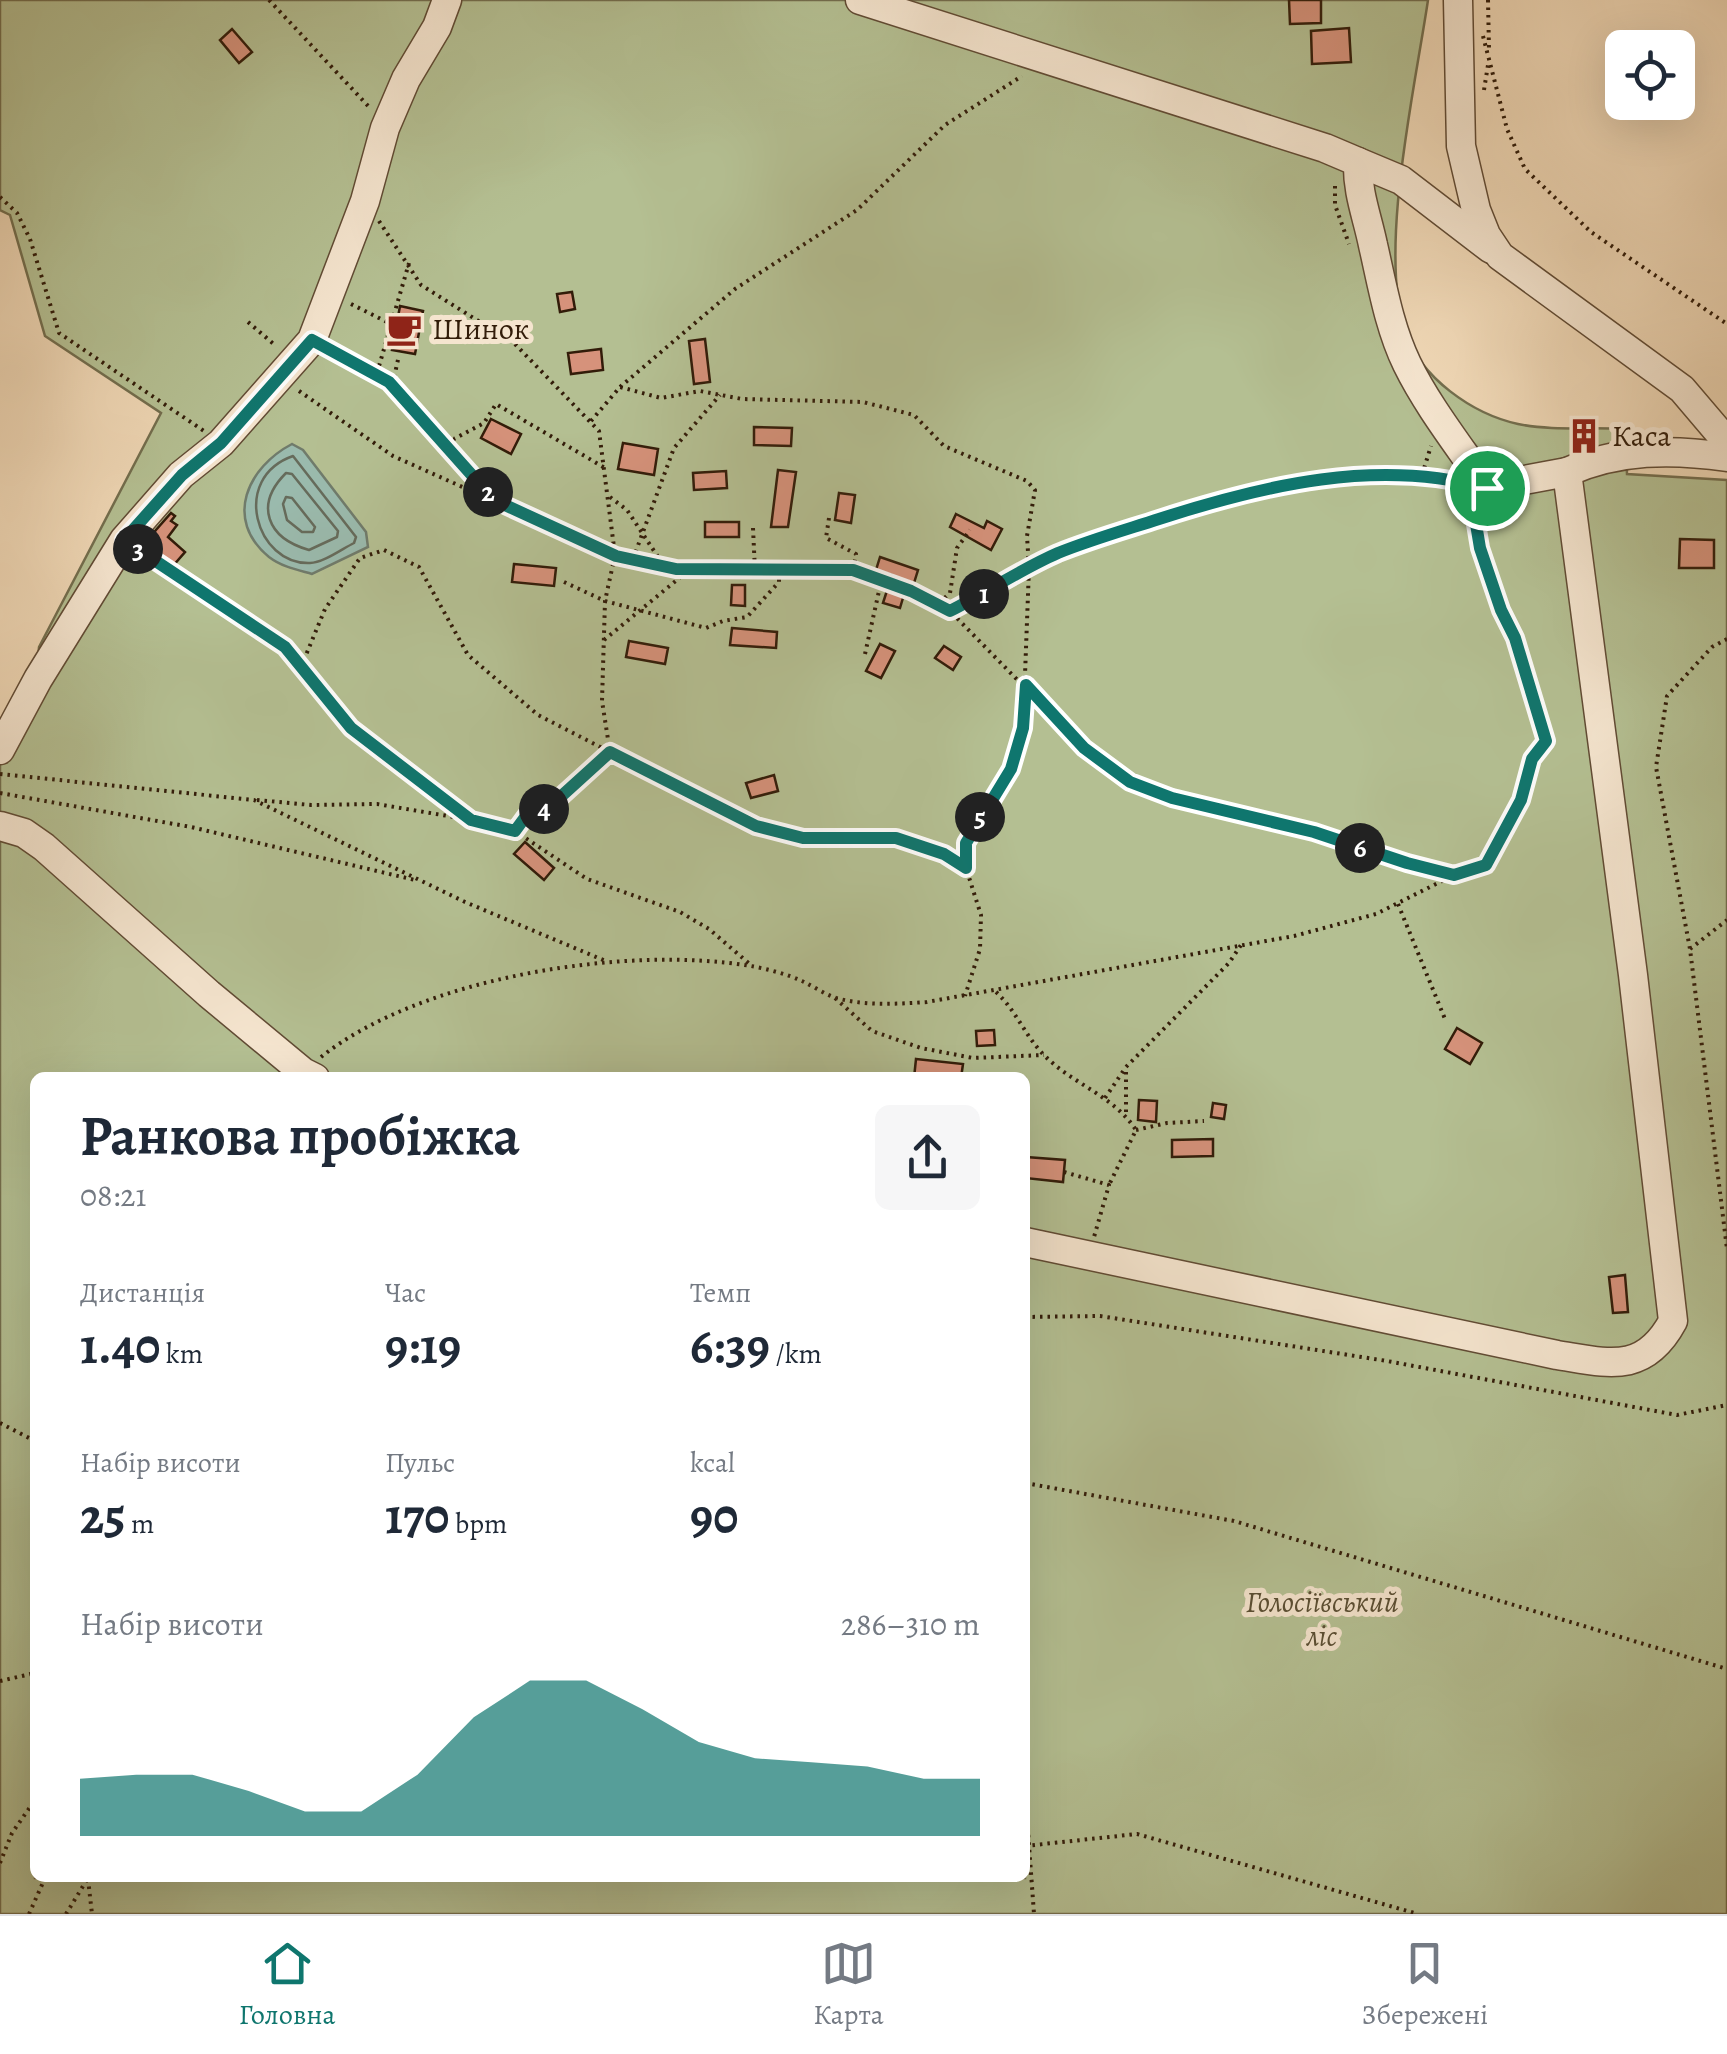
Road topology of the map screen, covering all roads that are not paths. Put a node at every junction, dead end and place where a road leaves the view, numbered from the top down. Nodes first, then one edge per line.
1 (447, 0) edge
2 (860, 0) edge
3 (1458, 0) edge
4 (908, 8) edge
5 (1358, 162) junction
6 (1500, 256) junction
7 (1727, 442) edge
8 (1727, 457) edge
9 (1567, 472) junction
10 (0, 750) edge
11 (0, 826) edge
12 (305, 1072) edge
13 (1030, 1243) edge

1 - 10 lane
2 - 4 lane
3 - 6 lane
4 - 5 lane
5 - 6 lane
5 - 9 lane
6 - 7 lane
8 - 9 lane
9 - 13 lane
11 - 12 lane

